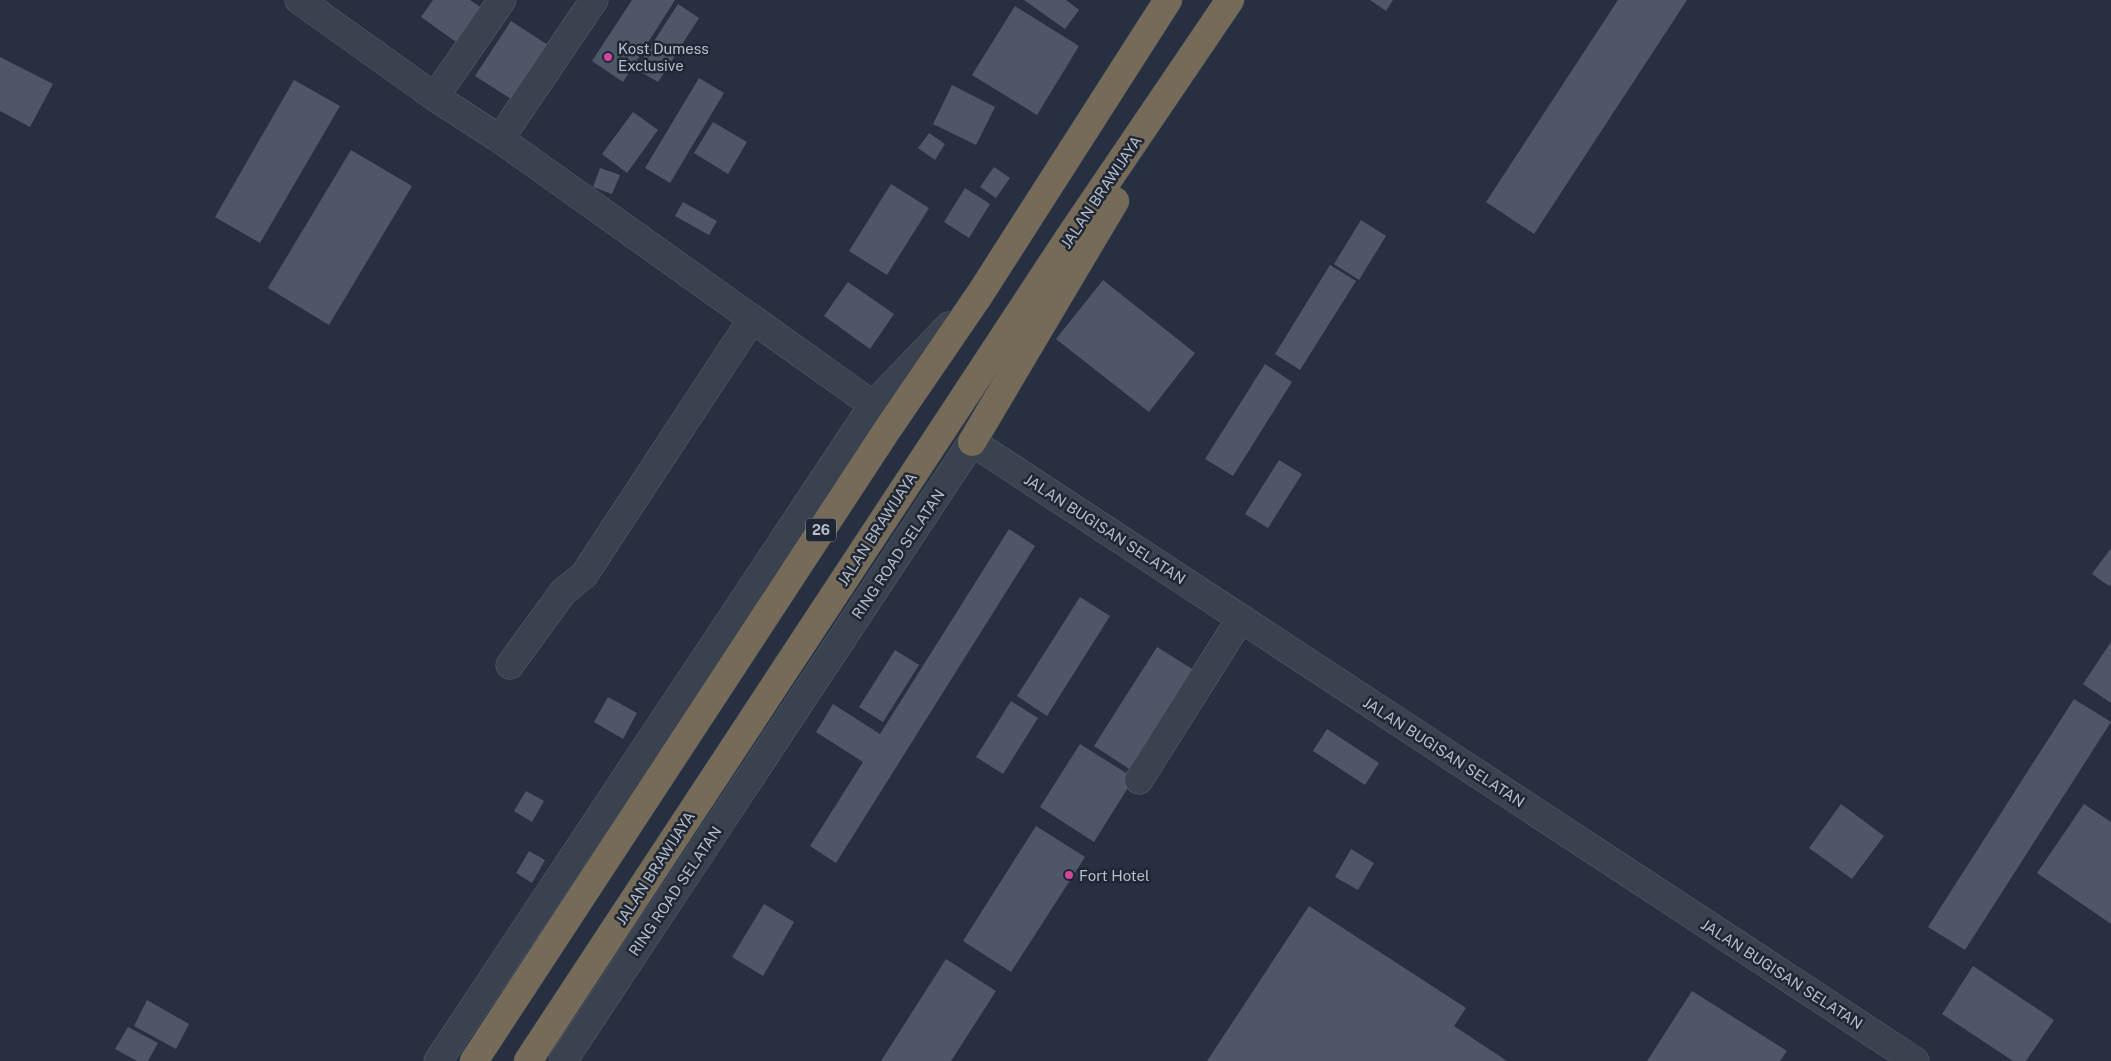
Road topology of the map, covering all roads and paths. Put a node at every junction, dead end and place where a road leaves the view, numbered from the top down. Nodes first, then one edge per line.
1 (299, 0) edge
2 (502, 0) edge
3 (594, 0) edge
4 (1168, 0) edge
5 (1230, 0) edge
6 (1209, 31) junction
7 (436, 97) junction
8 (500, 139) junction
9 (980, 294) junction
10 (752, 319) junction
11 (873, 405) junction
12 (972, 442) junction
13 (1241, 618) junction
14 (510, 666) dead end
15 (1139, 780) dead end
16 (438, 1061) edge
17 (474, 1061) edge
18 (528, 1061) edge
19 (563, 1061) edge
20 (1915, 1061) edge

1 - 7 street
2 - 7 street
3 - 8 street
4 - 9 highway, 26
5 - 6 highway, JALAN BRAWIJAYA
6 - 12 highway, RING ROAD SELATAN
6 - 18 highway, JALAN BRAWIJAYA
7 - 8 street
8 - 10 street
9 - 11 street
9 - 17 highway, 26
10 - 11 street
10 - 14 street
11 - 16 street
12 - 13 street, JALAN BUGISAN SELATAN
12 - 19 street, RING ROAD SELATAN
13 - 15 street
13 - 20 street, JALAN BUGISAN SELATAN

